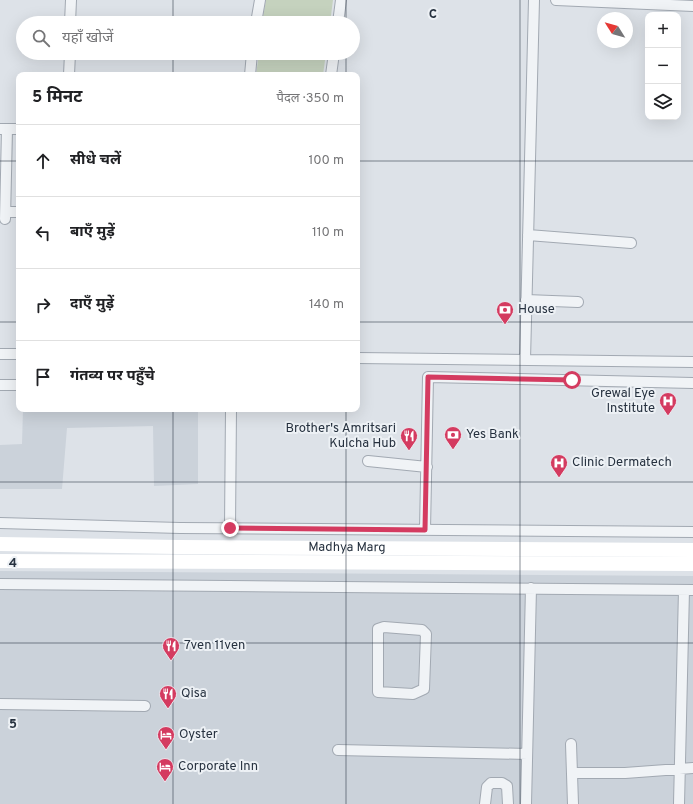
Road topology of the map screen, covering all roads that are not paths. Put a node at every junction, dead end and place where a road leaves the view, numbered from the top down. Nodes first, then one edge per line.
1 (71, 0) edge
2 (260, 0) edge
3 (341, 0) edge
4 (534, 0) edge
5 (556, 0) edge
6 (693, 6) edge
7 (70, 16) edge
8 (257, 16) edge
9 (339, 16) edge
10 (70, 60) edge
11 (251, 60) edge
12 (333, 60) edge
13 (70, 72) edge
14 (250, 72) edge
15 (331, 72) edge
16 (3, 129) edge
17 (16, 130) edge
18 (16, 213) edge
19 (528, 235) junction
20 (631, 243) dead end
21 (526, 300) junction
22 (578, 302) dead end
23 (0, 354) edge
24 (16, 354) edge
25 (360, 358) edge
26 (525, 360) junction
27 (693, 362) edge
28 (693, 383) edge
29 (0, 385) edge
30 (16, 385) edge
31 (231, 412) edge
32 (368, 461) dead end
33 (426, 466) junction
34 (0, 523) edge
35 (230, 528) junction
36 (425, 530) junction
37 (693, 532) edge
38 (0, 544) edge
39 (693, 550) edge
40 (0, 562) edge
41 (693, 564) edge
42 (0, 584) edge
43 (530, 588) junction
44 (688, 590) edge
45 (378, 692) joint
46 (0, 704) edge
47 (146, 706) dead end
48 (570, 744) dead end
49 (338, 750) dead end
50 (527, 754) junction
51 (680, 768) junction
52 (693, 768) edge
53 (572, 773) junction
54 (485, 804) edge
55 (508, 804) edge
56 (526, 804) edge
57 (573, 804) edge
58 (679, 804) edge

1 - 7 street
2 - 8 street
3 - 9 street
4 - 19 street
5 - 6 street
10 - 13 street
11 - 14 street
12 - 15 street
16 - 17 street
16 - 18 street
19 - 20 street
19 - 21 street
21 - 22 street
21 - 26 street
23 - 24 street
25 - 26 street
26 - 27 street
28 - 33 street
29 - 30 street
31 - 35 street
32 - 33 street
33 - 36 street
34 - 35 street
35 - 36 street
36 - 37 street
38 - 39 main road, Madhya Marg
40 - 41 main road, Madhya Marg
42 - 43 street
43 - 44 street
43 - 50 street
44 - 51 street
45 - 45 street
46 - 47 street
48 - 53 street
49 - 50 street
50 - 56 street
51 - 52 street
51 - 53 street
51 - 58 street
53 - 57 street
54 - 55 street

